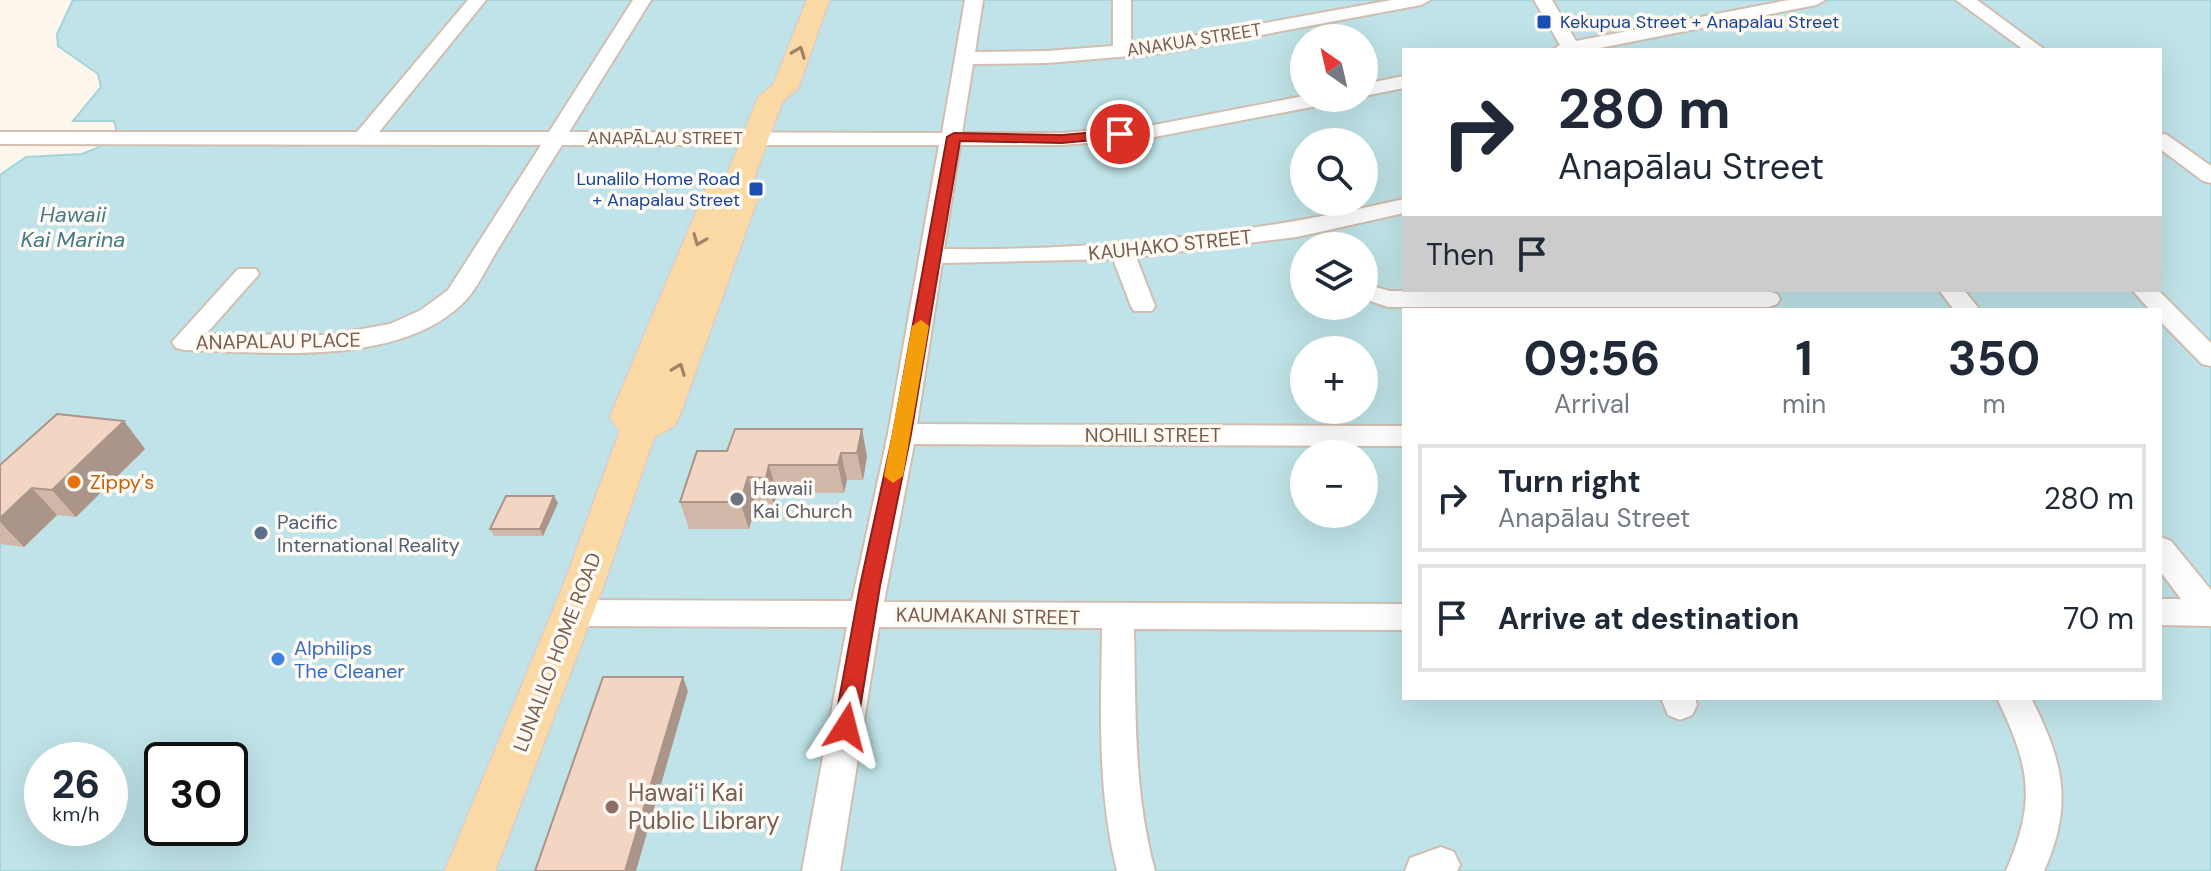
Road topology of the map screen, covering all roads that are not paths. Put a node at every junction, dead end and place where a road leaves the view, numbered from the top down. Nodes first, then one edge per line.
1 (477, 0) edge
2 (642, 0) edge
3 (797, 0) edge
4 (818, 0) edge
5 (974, 0) edge
6 (1122, 0) edge
7 (1421, 0) edge
8 (1543, 0) edge
9 (1816, 0) edge
10 (1965, 0) edge
11 (1566, 48) edge
12 (1571, 48) edge
13 (2033, 48) edge
14 (1122, 52) junction
15 (964, 58) junction
16 (1402, 82) edge
17 (1378, 87) edge
18 (771, 98) junction
19 (1290, 105) edge
20 (364, 137) junction
21 (756, 137) junction
22 (954, 137) junction
23 (0, 138) edge
24 (557, 138) junction
25 (2162, 140) edge
26 (2211, 176) edge
27 (1402, 207) edge
28 (1321, 232) edge
29 (1290, 239) edge
30 (1122, 252) junction
31 (932, 256) junction
32 (247, 274) dead end
33 (1953, 292) edge
34 (2146, 292) edge
35 (1378, 296) edge
36 (1769, 300) edge
37 (1143, 306) dead end
38 (1965, 308) edge
39 (2162, 308) edge
40 (2162, 308) edge
41 (2211, 358) edge
42 (902, 434) junction
43 (1402, 436) edge
44 (2162, 551) edge
45 (2162, 612) edge
46 (2211, 612) edge
47 (573, 613) junction
48 (865, 614) junction
49 (1118, 617) junction
50 (1402, 617) edge
51 (2015, 700) edge
52 (470, 871) edge
53 (821, 871) edge
54 (1136, 871) edge
55 (2025, 871) edge

1 - 20 street
2 - 24 street
3 - 18 main road, LUNALILO HOME ROAD
18 -> 4 main road, LUNALILO HOME ROAD
5 - 15 street
6 - 14 street
7 - 14 street, ANAKUA STREET
8 - 11 street
9 - 12 street
10 - 13 street
14 - 15 street, ANAKUA STREET
15 - 22 street
16 - 17 street
18 - 21 main road, LUNALILO HOME ROAD
19 - 22 street, ANAPĀLAU STREET
20 - 23 street, ANAPĀLAU STREET
20 - 24 street, ANAPĀLAU STREET
21 - 22 street, ANAPĀLAU STREET
21 - 24 street, ANAPĀLAU STREET
21 - 47 main road, LUNALILO HOME ROAD
22 - 31 street
24 - 32 street, ANAPALAU PLACE
25 - 26 street
27 - 28 street, KAUHAKO STREET
29 - 30 street, KAUHAKO STREET
30 - 31 street, KAUHAKO STREET
30 - 37 street
31 - 42 street
33 - 38 street
34 - 40 street
35 - 36 street
39 - 41 street
42 - 43 street, NOHILI STREET
42 - 48 street
44 - 46 street
45 - 46 street
47 - 48 street, KAUMAKANI STREET
47 - 52 main road, LUNALILO HOME ROAD
48 - 49 street, KAUMAKANI STREET
48 - 53 street
49 - 50 street, KAUMAKANI STREET
49 - 54 street
51 - 55 street

